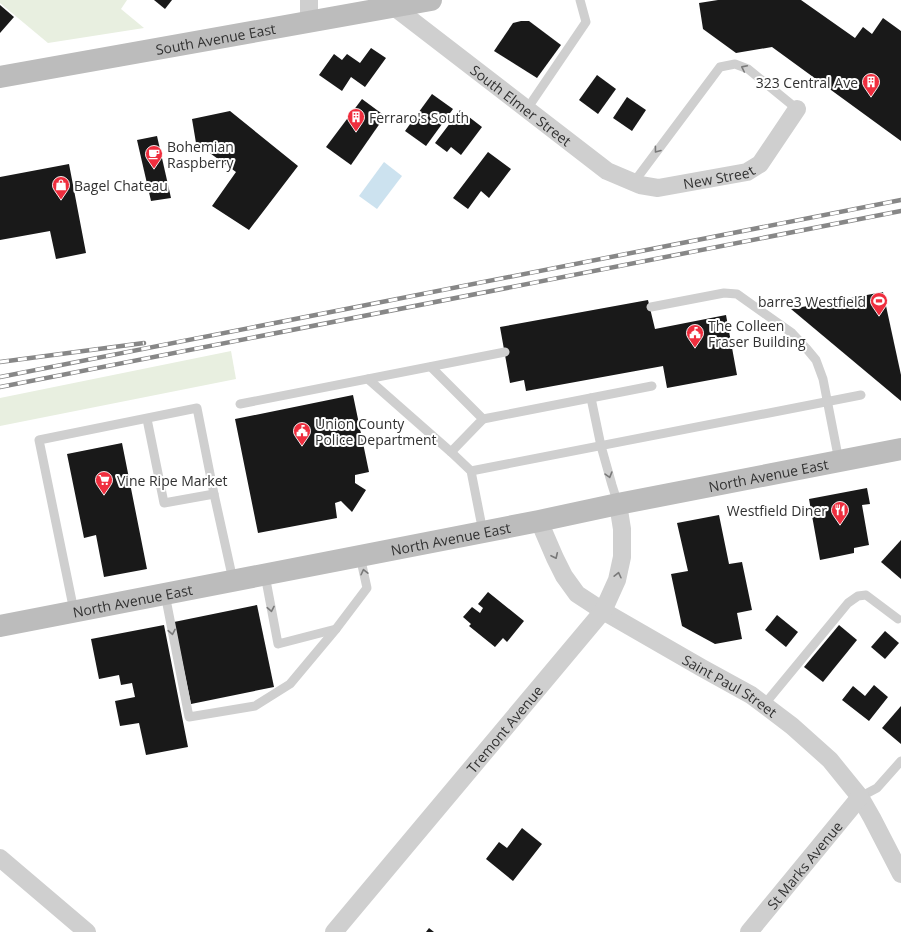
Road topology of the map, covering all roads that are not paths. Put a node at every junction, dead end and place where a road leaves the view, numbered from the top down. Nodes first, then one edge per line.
1 (431, 0) edge
2 (580, 0) edge
3 (393, 6) junction
4 (309, 11) edge
5 (0, 77) edge
6 (527, 109) junction
7 (797, 110) joint
8 (634, 182) junction
9 (658, 188) joint
10 (650, 307) dead end
11 (505, 352) dead end
12 (431, 367) junction
13 (368, 379) junction
14 (652, 386) dead end
15 (861, 395) dead end
16 (591, 398) junction
17 (827, 402) junction
18 (240, 404) dead end
19 (147, 419) junction
20 (483, 419) junction
21 (601, 446) junction
22 (901, 449) edge
23 (451, 452) junction
24 (839, 461) junction
25 (471, 472) junction
26 (214, 494) junction
27 (618, 504) junction
28 (539, 521) junction
29 (483, 532) junction
30 (360, 556) junction
31 (265, 575) junction
32 (233, 580) junction
33 (165, 594) junction
34 (74, 611) junction
35 (603, 611) junction
36 (898, 619) dead end
37 (0, 626) edge
38 (336, 629) junction
39 (764, 705) junction
40 (901, 761) edge
41 (860, 797) junction
42 (0, 858) edge
43 (901, 874) edge
44 (87, 932) edge
45 (334, 932) edge
46 (750, 932) edge

1 - 3 main road, South Avenue East
2 - 6 lane
3 - 4 main road, South Avenue East
3 - 6 street, South Elmer Street
4 - 5 main road, South Avenue East
6 - 8 street, South Elmer Street
7 -> 8 lane
7 - 9 street, New Street
8 - 9 street, South Elmer Street
10 - 17 lane
11 - 12 lane
12 - 13 lane
12 - 20 lane
13 - 18 lane
13 - 23 lane
14 - 16 lane
15 - 17 lane
16 - 20 lane
16 - 21 lane
17 - 21 lane
17 - 24 lane
19 - 26 lane
19 - 26 lane
19 - 34 lane
20 - 23 lane
21 - 25 lane
21 -> 27 lane
22 - 24 main road, North Avenue East
23 - 25 lane
24 - 27 main road, North Avenue East
25 - 29 lane
26 - 32 lane
27 - 28 main road, North Avenue East
35 -> 27 street, Tremont Avenue
28 - 29 main road, North Avenue East
28 -> 35 street, Saint Paul Street
29 - 30 main road, North Avenue East
30 - 31 main road, North Avenue East
38 -> 30 lane
31 - 32 main road, North Avenue East
31 -> 38 lane
32 - 33 main road, North Avenue East
33 - 34 main road, North Avenue East
33 -> 38 lane
34 - 37 main road, North Avenue East
35 - 39 street, Saint Paul Street
35 - 45 street, Tremont Avenue
36 - 39 lane
39 - 41 street, Saint Paul Street
40 - 41 lane
41 - 43 street, Saint Paul Street
41 - 46 street, St Marks Avenue
42 - 44 street

